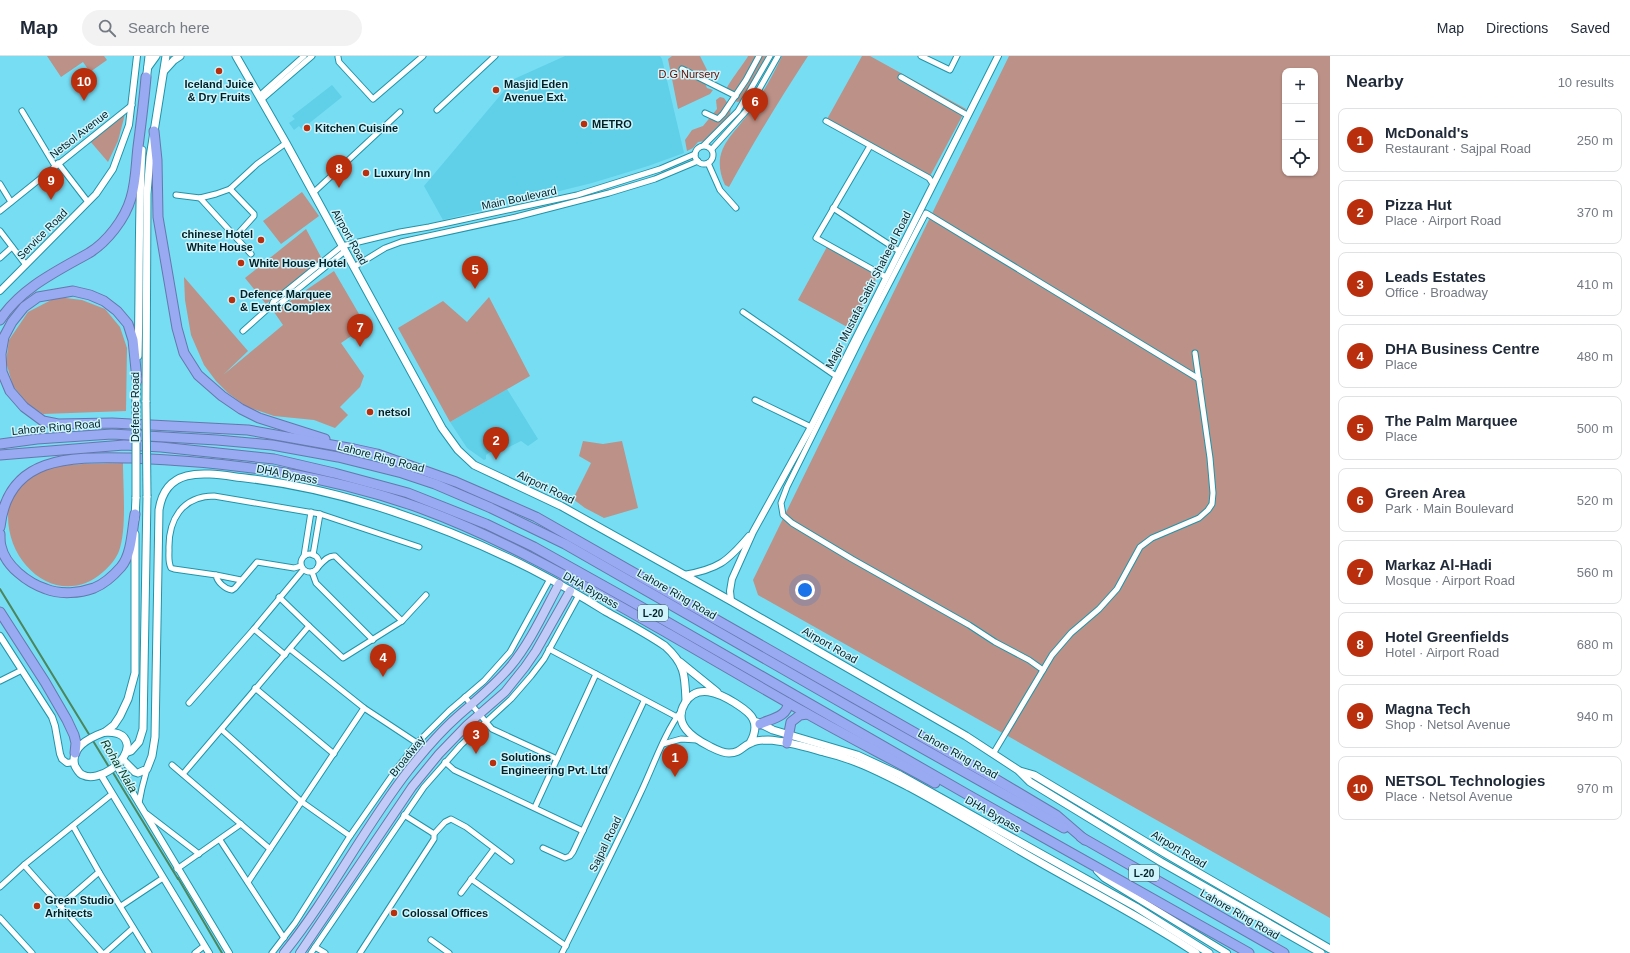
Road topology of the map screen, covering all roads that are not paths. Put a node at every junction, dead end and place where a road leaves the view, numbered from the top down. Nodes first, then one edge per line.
1 (137, 56) edge
2 (149, 56) edge
3 (156, 56) edge
4 (166, 56) edge
5 (180, 56) edge
6 (236, 56) edge
7 (304, 56) edge
8 (312, 56) edge
9 (337, 56) edge
10 (342, 56) edge
11 (759, 56) edge
12 (778, 56) edge
13 (921, 56) edge
14 (957, 56) edge
15 (998, 56) edge
16 (419, 57) edge
17 (491, 57) edge
18 (768, 57) edge
19 (148, 67) junction
20 (682, 69) dead end
21 (164, 71) junction
22 (146, 77) junction
23 (901, 77) dead end
24 (736, 96) junction
25 (260, 98) junction
26 (730, 104) junction
27 (133, 105) junction
28 (437, 110) dead end
29 (22, 111) dead end
30 (738, 111) junction
31 (400, 112) dead end
32 (705, 113) dead end
33 (743, 115) junction
34 (967, 115) junction
35 (826, 121) dead end
36 (154, 131) junction
37 (286, 143) junction
38 (704, 145) junction
39 (870, 146) junction
40 (712, 149) junction
41 (695, 154) junction
42 (698, 161) junction
43 (708, 163) junction
44 (56, 164) junction
45 (0, 184) edge
46 (933, 184) junction
47 (230, 188) junction
48 (313, 193) junction
49 (176, 195) dead end
50 (200, 198) junction
51 (11, 202) junction
52 (88, 202) junction
53 (736, 208) dead end
54 (833, 208) junction
55 (0, 211) edge
56 (0, 231) edge
57 (236, 236) junction
58 (12, 247) junction
59 (344, 248) junction
60 (899, 251) junction
61 (251, 254) dead end
62 (0, 258) edge
63 (26, 264) junction
64 (354, 267) junction
65 (886, 277) junction
66 (0, 291) edge
67 (743, 312) dead end
68 (0, 320) edge
69 (243, 331) dead end
70 (1194, 353) dead end
71 (836, 376) junction
72 (1199, 379) junction
73 (137, 380) junction
74 (754, 400) dead end
75 (811, 427) junction
76 (0, 444) edge
77 (354, 449) junction
78 (0, 455) edge
79 (311, 512) junction
80 (135, 514) junction
81 (320, 514) junction
82 (0, 527) edge
83 (753, 532) junction
84 (0, 534) edge
85 (419, 547) dead end
86 (313, 555) junction
87 (304, 556) junction
88 (318, 567) junction
89 (302, 568) junction
90 (312, 572) junction
91 (684, 575) junction
92 (216, 576) junction
93 (550, 579) junction
94 (241, 580) junction
95 (559, 584) junction
96 (570, 591) junction
97 (426, 595) dead end
98 (579, 595) junction
99 (279, 597) junction
100 (731, 601) junction
101 (0, 612) edge
102 (402, 621) junction
103 (309, 626) junction
104 (254, 628) junction
105 (0, 636) edge
106 (373, 640) junction
107 (290, 648) junction
108 (549, 649) junction
109 (284, 655) junction
110 (680, 662) junction
111 (22, 670) junction
112 (1043, 670) junction
113 (596, 674) junction
114 (0, 681) edge
115 (255, 688) junction
116 (718, 693) junction
117 (465, 697) junction
118 (644, 700) junction
119 (686, 701) junction
120 (188, 703) dead end
121 (788, 703) junction
122 (471, 705) junction
123 (364, 708) junction
124 (682, 710) junction
125 (807, 714) junction
126 (479, 715) junction
127 (677, 717) junction
128 (485, 722) junction
129 (757, 722) junction
130 (222, 730) junction
131 (105, 732) junction
132 (788, 739) junction
133 (697, 740) junction
134 (750, 743) junction
135 (417, 744) junction
136 (663, 744) junction
137 (128, 752) junction
138 (334, 754) junction
139 (993, 754) junction
140 (75, 758) junction
141 (557, 759) junction
142 (123, 760) junction
143 (445, 762) junction
144 (116, 765) junction
145 (172, 765) dead end
146 (147, 769) junction
147 (1018, 770) junction
148 (183, 774) junction
149 (101, 775) junction
150 (112, 794) junction
151 (970, 796) junction
152 (302, 802) junction
153 (140, 803) junction
154 (534, 807) junction
155 (146, 813) junction
156 (404, 815) junction
157 (241, 824) junction
158 (72, 826) junction
159 (583, 831) junction
160 (434, 834) junction
161 (350, 836) junction
162 (220, 840) junction
163 (1085, 840) junction
164 (543, 848) dead end
165 (270, 849) junction
166 (494, 849) junction
167 (199, 854) junction
168 (511, 861) dead end
169 (24, 865) junction
170 (1093, 866) junction
171 (177, 869) junction
172 (99, 872) junction
173 (163, 878) junction
174 (471, 879) junction
175 (248, 882) junction
176 (0, 887) edge
177 (461, 892) dead end
178 (60, 906) junction
179 (121, 906) junction
180 (1258, 908) junction
181 (1254, 915) junction
182 (0, 918) edge
183 (133, 928) junction
184 (284, 938) junction
185 (431, 940) dead end
186 (204, 946) junction
187 (566, 946) junction
188 (315, 947) junction
189 (1330, 949) edge
190 (32, 953) edge
191 (104, 953) edge
192 (149, 953) edge
193 (195, 953) edge
194 (209, 953) edge
195 (229, 953) edge
196 (272, 953) edge
197 (284, 953) edge
198 (300, 953) edge
199 (311, 953) edge
200 (325, 953) edge
201 (360, 953) edge
202 (449, 953) edge
203 (562, 953) edge
204 (1196, 953) edge
205 (1209, 953) edge
206 (1227, 953) edge
207 (1249, 953) edge
208 (1284, 953) edge
209 (1321, 953) edge

1 - 27 street, Service Road
2 - 19 main road, Defence Road
3 - 19 main road
4 - 21 main road, Defence Road
5 - 21 main road
6 - 25 main road, Airport Road
7 - 25 street
8 - 25 street
9 - 10 street
9 - 16 street
11 - 24 street
12 - 33 street
13 - 14 street
15 - 34 street, Major Mustafa Sabir Shaheed Road
17 - 28 street
18 - 30 street
19 - 22 main road, Defence Road
20 - 24 street
21 - 36 main road, Defence Road
22 - 68 highway
22 - 73 main road, Defence Road
23 - 34 street
24 - 26 street
25 - 37 main road, Airport Road
26 - 30 street
26 - 32 street
27 - 44 street, Netsol Avenue
27 - 52 street, Service Road
29 - 44 street
30 - 33 street
30 - 38 street
31 - 48 street
33 - 40 street
34 - 46 street, Major Mustafa Sabir Shaheed Road
35 - 39 street
36 - 77 highway
36 - 137 main road, Defence Road, bridge
37 - 47 street
37 - 48 main road, Airport Road
38 - 40 street
38 - 41 street
39 - 46 street
39 - 54 street
40 - 43 street
41 - 42 street
41 - 59 street, Main Boulevard
42 - 43 street
42 - 64 street, Main Boulevard
43 - 53 street
44 - 51 street, Netsol Avenue
44 - 52 street
45 - 51 street
46 - 60 street, Major Mustafa Sabir Shaheed Road
47 - 50 street
47 - 57 street
48 - 59 main road, Airport Road
49 - 50 street
50 - 57 street
51 - 55 street, Netsol Avenue
52 - 63 street, Service Road
54 - 60 street
54 - 65 street
56 - 58 street
57 - 61 street
58 - 62 street
58 - 63 street
59 - 64 main road, Airport Road
59 - 69 street
60 - 65 street, Major Mustafa Sabir Shaheed Road
63 - 66 street, Service Road
64 - 91 main road, Airport Road
65 - 71 street, Major Mustafa Sabir Shaheed Road
67 - 71 street
70 - 72 street
71 - 75 street, Major Mustafa Sabir Shaheed Road
72 - 112 street
72 - 112 street
73 - 77 highway
73 - 80 main road, Defence Road, bridge
74 - 75 street
75 - 83 street, Major Mustafa Sabir Shaheed Road
76 - 163 highway, Lahore Ring Road / L-20
77 - 163 highway
78 - 151 highway, Lahore Ring Road / L-20
79 - 81 street
79 - 87 street
79 - 92 street
80 - 84 highway
80 - 131 main road, Defence Road
81 - 85 street
81 - 86 street
82 - 121 highway
83 - 91 street
83 - 100 street
86 - 87 street
86 - 88 street
87 - 89 street
88 - 90 street
88 - 102 street
89 - 90 street
89 - 94 street
89 - 99 street
90 - 106 street
91 - 100 main road, Airport Road
92 - 94 street
92 - 94 street
93 - 95 main road, DHA Bypass
93 - 117 street
93 - 146 main road, DHA Bypass
95 - 96 main road, DHA Bypass
95 - 122 main road, Broadway
96 - 98 main road, DHA Bypass
96 - 126 main road
97 - 102 street
98 - 108 street
98 - 110 main road, DHA Bypass
99 - 103 street
99 - 104 street
100 - 139 main road, Airport Road
101 - 140 highway
102 - 106 street
103 - 106 street
103 - 107 street
104 - 109 street
104 - 120 street
105 - 111 street
107 - 109 street
107 - 123 street
108 - 113 street
108 - 128 street
109 - 115 street
110 - 116 main road, DHA Bypass
110 - 119 main road
111 - 114 street
111 - 140 street
112 - 139 street
113 - 118 street
113 - 141 street
115 - 130 street
115 - 138 street
116 - 119 main road
116 - 129 main road
117 - 122 street
117 - 135 street
118 - 127 street
118 - 159 street
119 - 124 main road
121 - 125 highway
121 - 129 highway
122 - 126 street
122 - 197 main road, Broadway
123 - 135 street
123 - 138 street
124 - 127 street, Sajpal Road
124 - 133 main road
125 - 132 highway
125 - 151 highway
126 - 128 street
126 - 198 main road
127 - 136 street, Sajpal Road
128 - 141 street
128 - 143 street
129 - 132 main road, DHA Bypass
129 - 134 main road
130 - 148 street
130 - 152 street
131 - 137 main road
131 - 140 main road
132 - 134 main road
132 - 204 main road
132 - 205 main road, DHA Bypass
133 - 134 main road
133 - 136 street
135 - 161 street
136 - 187 street, Sajpal Road
137 - 142 main road
138 - 152 street
139 - 147 main road, Airport Road
140 - 149 main road
141 - 154 street
142 - 144 main road
142 - 146 main road
143 - 154 street
143 - 156 street
144 - 149 main road
144 - 153 street
145 - 148 street
146 - 153 street
147 - 180 main road, Airport Road
147 - 181 main road, Airport Road
148 - 157 street
149 - 150 street
150 - 158 street
150 - 173 street
151 - 170 highway, Lahore Ring Road / L-20
152 - 161 street
152 - 165 street
153 - 155 street
154 - 159 street
155 - 167 street
155 - 171 street
156 - 160 street
156 - 188 street
157 - 162 street
157 - 165 street
158 - 169 street
158 - 172 street
159 - 164 street
160 - 166 street
160 - 201 street
161 - 184 street
162 - 167 street
162 - 175 street
163 - 208 highway, Lahore Ring Road / L-20
165 - 175 street
166 - 168 street
166 - 174 street
167 - 171 street
169 - 176 street
169 - 178 street
170 - 206 street
170 - 207 highway, Lahore Ring Road / L-20
171 - 195 street
172 - 178 street
172 - 179 street
173 - 179 street
173 - 186 street
174 - 177 street
174 - 187 street
175 - 184 street
178 - 191 street
179 - 183 street
180 - 181 main road
180 - 189 main road, Airport Road
181 - 209 main road, Airport Road
182 - 190 street
183 - 191 street
183 - 192 street
184 - 196 street
185 - 202 street
186 - 193 street
186 - 194 street
187 - 203 street, Sajpal Road
188 - 199 street
188 - 200 street

